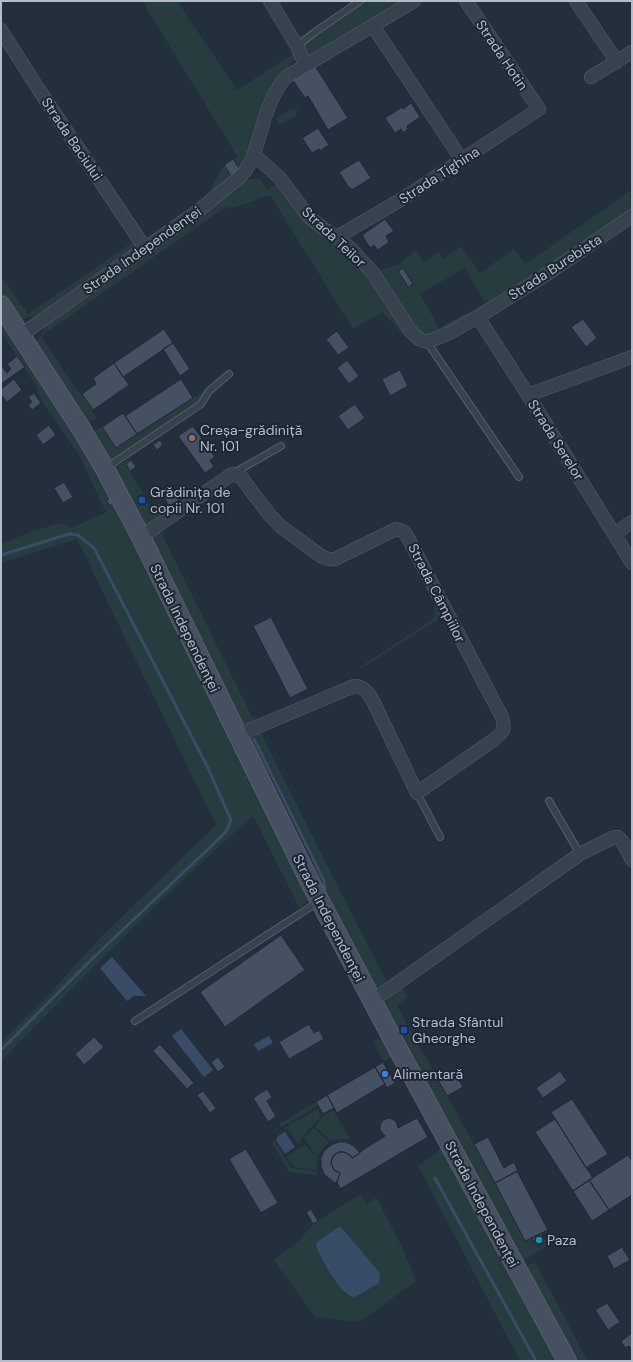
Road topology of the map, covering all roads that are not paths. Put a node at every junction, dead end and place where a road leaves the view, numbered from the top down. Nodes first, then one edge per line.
1 (270, 1) edge
2 (360, 1) edge
3 (414, 1) edge
4 (466, 1) edge
5 (576, 1) edge
6 (373, 26) junction
7 (1, 30) edge
8 (297, 46) junction
9 (632, 52) edge
10 (617, 62) junction
11 (305, 65) junction
12 (591, 77) dead end
13 (539, 109) joint
14 (254, 155) junction
15 (462, 160) junction
16 (632, 216) edge
17 (337, 237) junction
18 (145, 248) junction
19 (1, 305) edge
20 (478, 317) junction
21 (21, 335) junction
22 (427, 342) junction
23 (632, 357) edge
24 (229, 374) dead end
25 (528, 395) junction
26 (281, 446) dead end
27 (105, 469) junction
28 (232, 474) junction
29 (519, 478) dead end
30 (632, 522) edge
31 (614, 534) junction
32 (141, 538) junction
33 (632, 563) edge
34 (238, 735) junction
35 (417, 792) junction
36 (549, 801) dead end
37 (440, 837) dead end
38 (580, 854) junction
39 (632, 860) edge
40 (320, 901) junction
41 (372, 1001) junction
42 (135, 1020) dead end
43 (567, 1361) edge

1 - 8 street
2 - 8 lane
3 - 6 street
4 - 13 street, Strada Hotin
5 - 10 street
6 - 11 street
6 - 15 street
7 - 18 street, Strada Baciului
8 - 11 street
9 - 10 street
10 - 12 street
11 - 14 street
13 - 15 street, Strada Tighina
14 - 17 street, Strada Teilor
14 - 18 street, Strada Independenței
15 - 17 street, Strada Tighina
16 - 20 street, Strada Burebista
17 - 22 street, Strada Teilor
18 - 21 street, Strada Independenței
19 - 21 main road, Strada Independenței
20 - 22 street
20 - 25 street, Strada Serelor
21 - 27 main road, Strada Independenței
22 - 29 lane
23 - 25 street
24 - 27 lane
25 - 31 street, Strada Serelor
26 - 28 lane
27 - 32 main road, Strada Independenței
28 - 32 street
28 - 35 street, Strada Câmpiilor
30 - 31 street
31 - 33 street, Strada Serelor
32 - 34 main road, Strada Independenței
34 - 35 street
34 - 40 main road, Strada Independenței
35 - 37 lane
36 - 38 lane
38 - 39 street
38 - 41 street
40 - 41 main road, Strada Independenței
40 - 42 lane
41 - 43 main road, Strada Independenței

